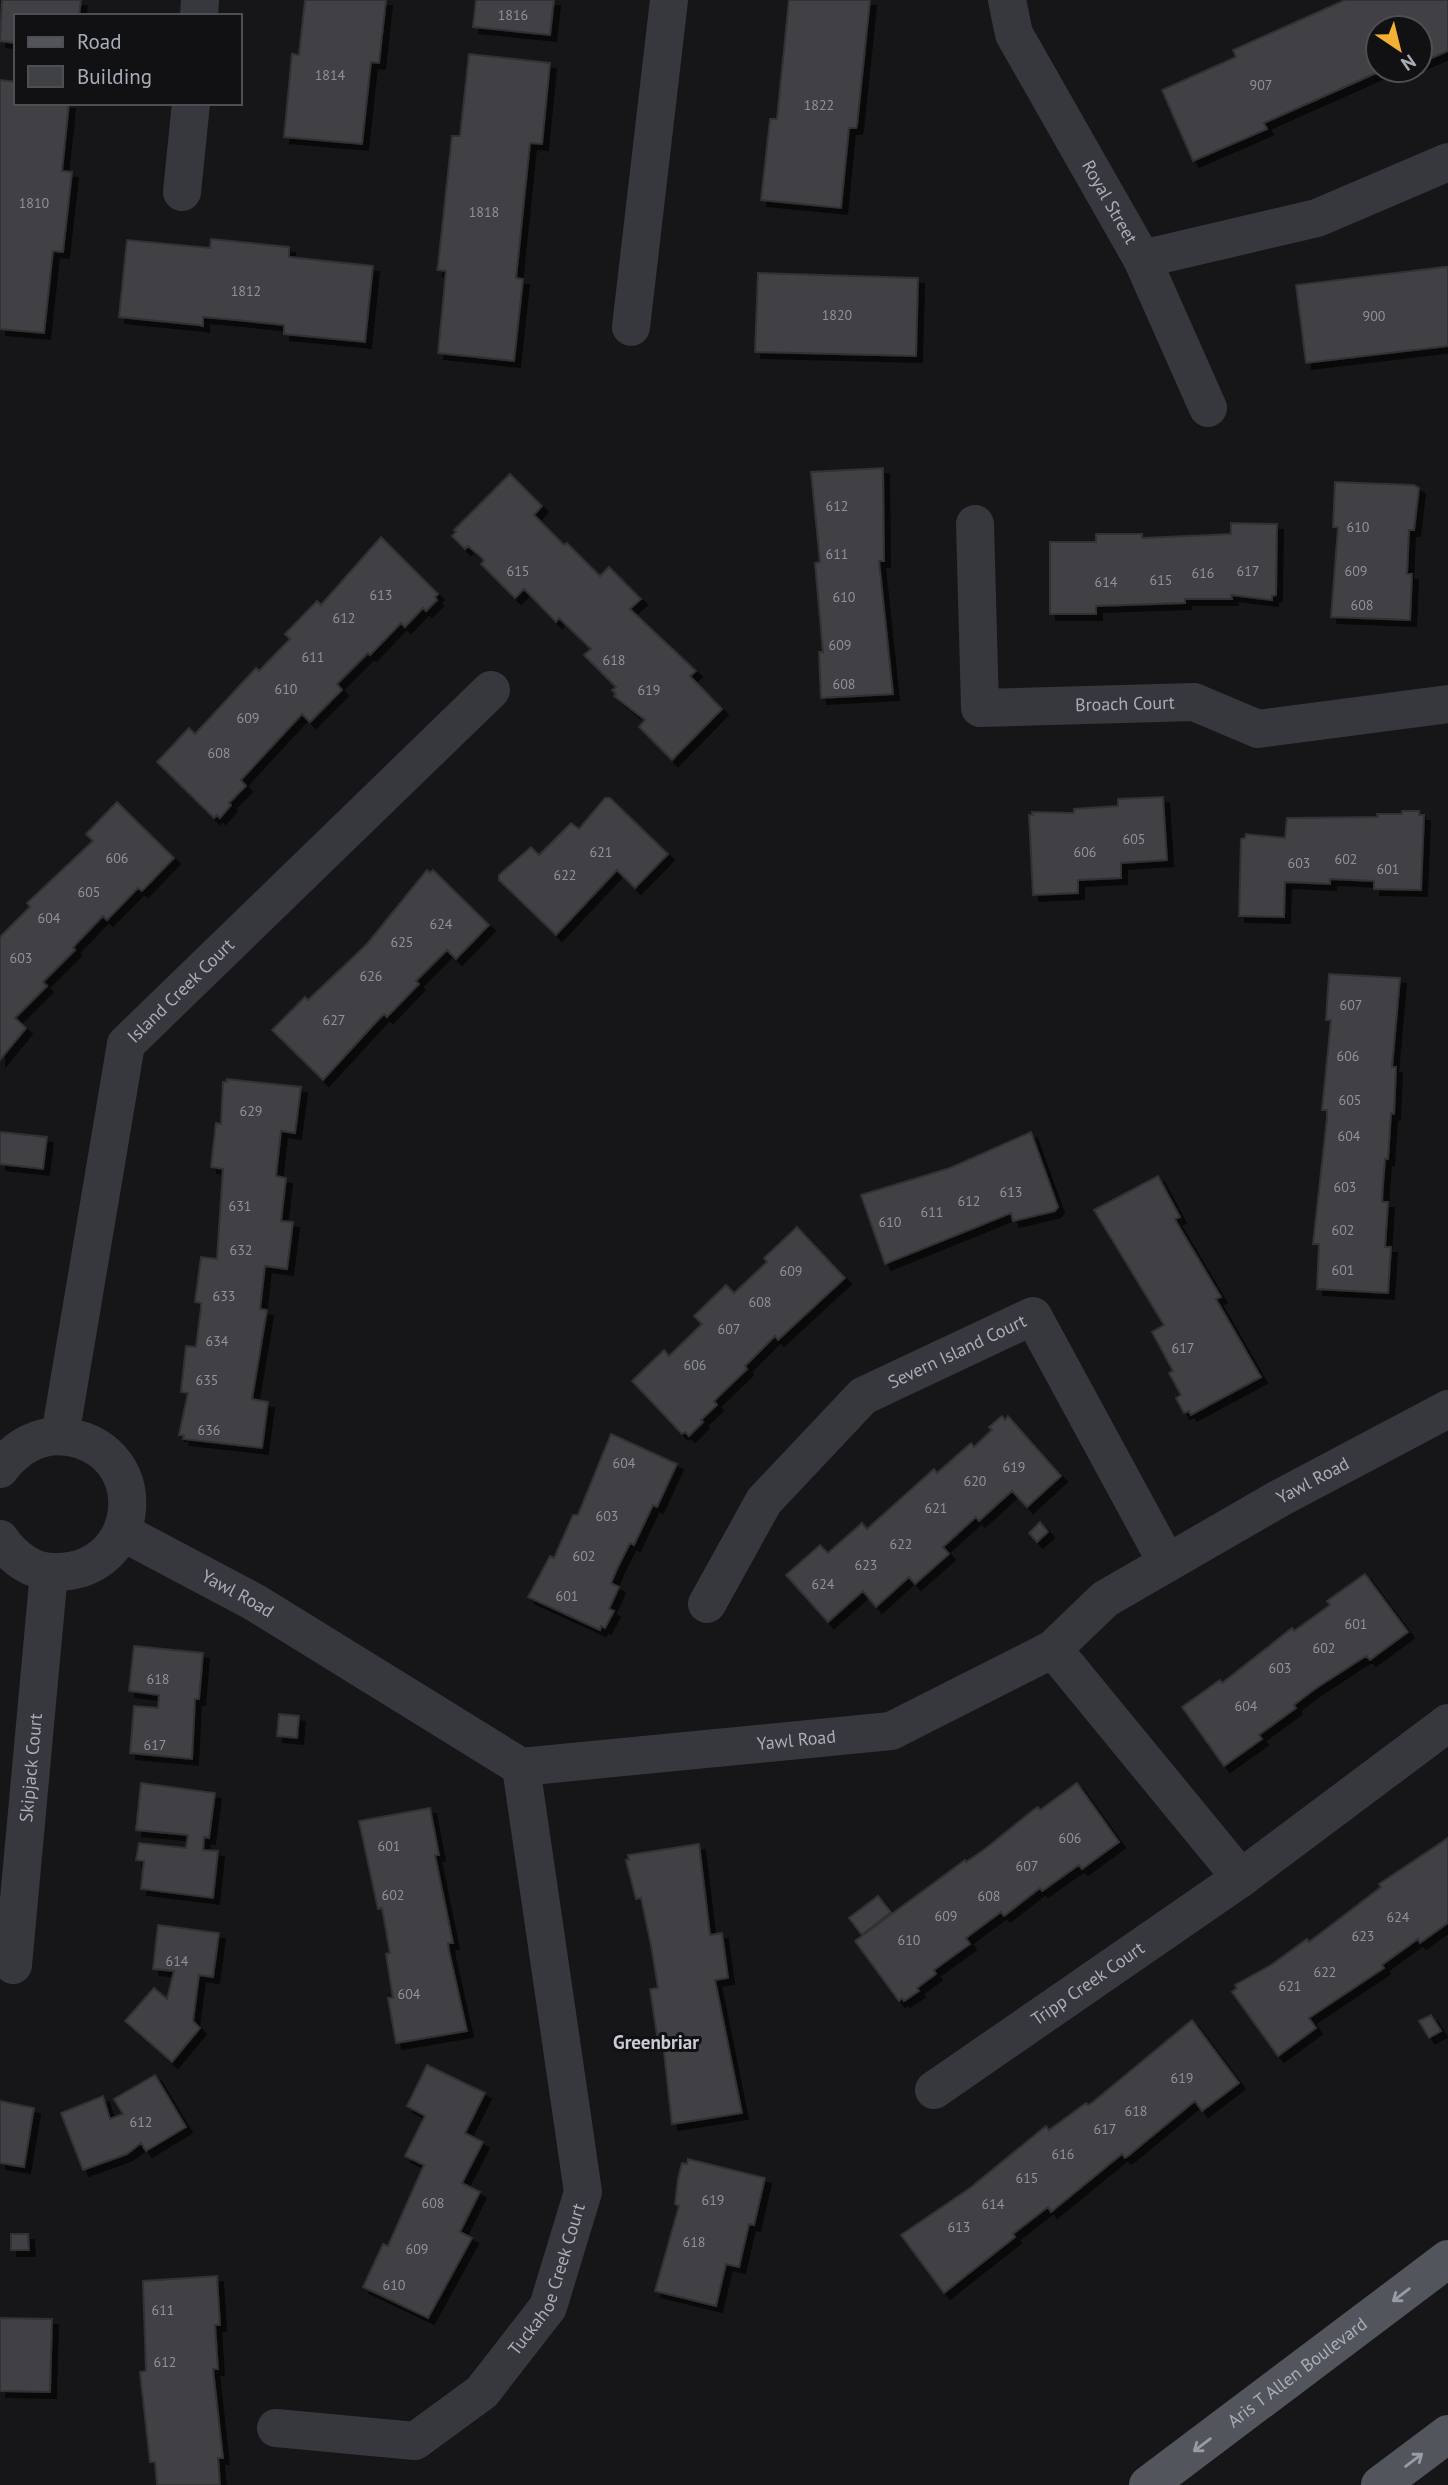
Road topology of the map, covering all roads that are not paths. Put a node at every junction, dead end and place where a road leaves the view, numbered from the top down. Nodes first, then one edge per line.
1 (669, 0) edge
2 (1007, 0) edge
3 (191, 105) edge
4 (1448, 162) edge
5 (182, 192) dead end
6 (1142, 258) junction
7 (631, 327) dead end
8 (1208, 408) dead end
9 (975, 524) dead end
10 (491, 690) dead end
11 (1448, 704) edge
12 (1448, 1409) edge
13 (60, 1436) junction
14 (0, 1469) edge
15 (122, 1532) junction
16 (0, 1539) edge
17 (1167, 1563) junction
18 (49, 1572) junction
19 (707, 1604) dead end
20 (1053, 1649) junction
21 (1448, 1723) edge
22 (521, 1768) junction
23 (1241, 1878) junction
24 (13, 1965) dead end
25 (934, 2090) dead end
26 (1448, 2259) edge
27 (276, 2427) dead end
28 (1448, 2434) edge
29 (1148, 2485) edge
30 (1380, 2485) edge

1 - 7 street
2 - 6 street, Royal Street
3 - 5 street
4 - 6 street
6 - 8 street, Royal Street
9 - 11 street, Broach Court
10 - 13 street, Island Creek Court
12 - 17 street, Yawl Road
13 - 14 street
13 - 15 street
15 - 18 street
15 - 22 street, Yawl Road
16 - 18 street
17 - 19 street, Severn Island Court
17 - 20 street, Yawl Road
18 - 24 street, Skipjack Court
20 - 22 street, Yawl Road
20 - 23 street
21 - 23 street, Tripp Creek Court
22 - 27 street, Tuckahoe Creek Court
23 - 25 street, Tripp Creek Court
26 -> 29 main road, Aris T Allen Boulevard
30 -> 28 main road

